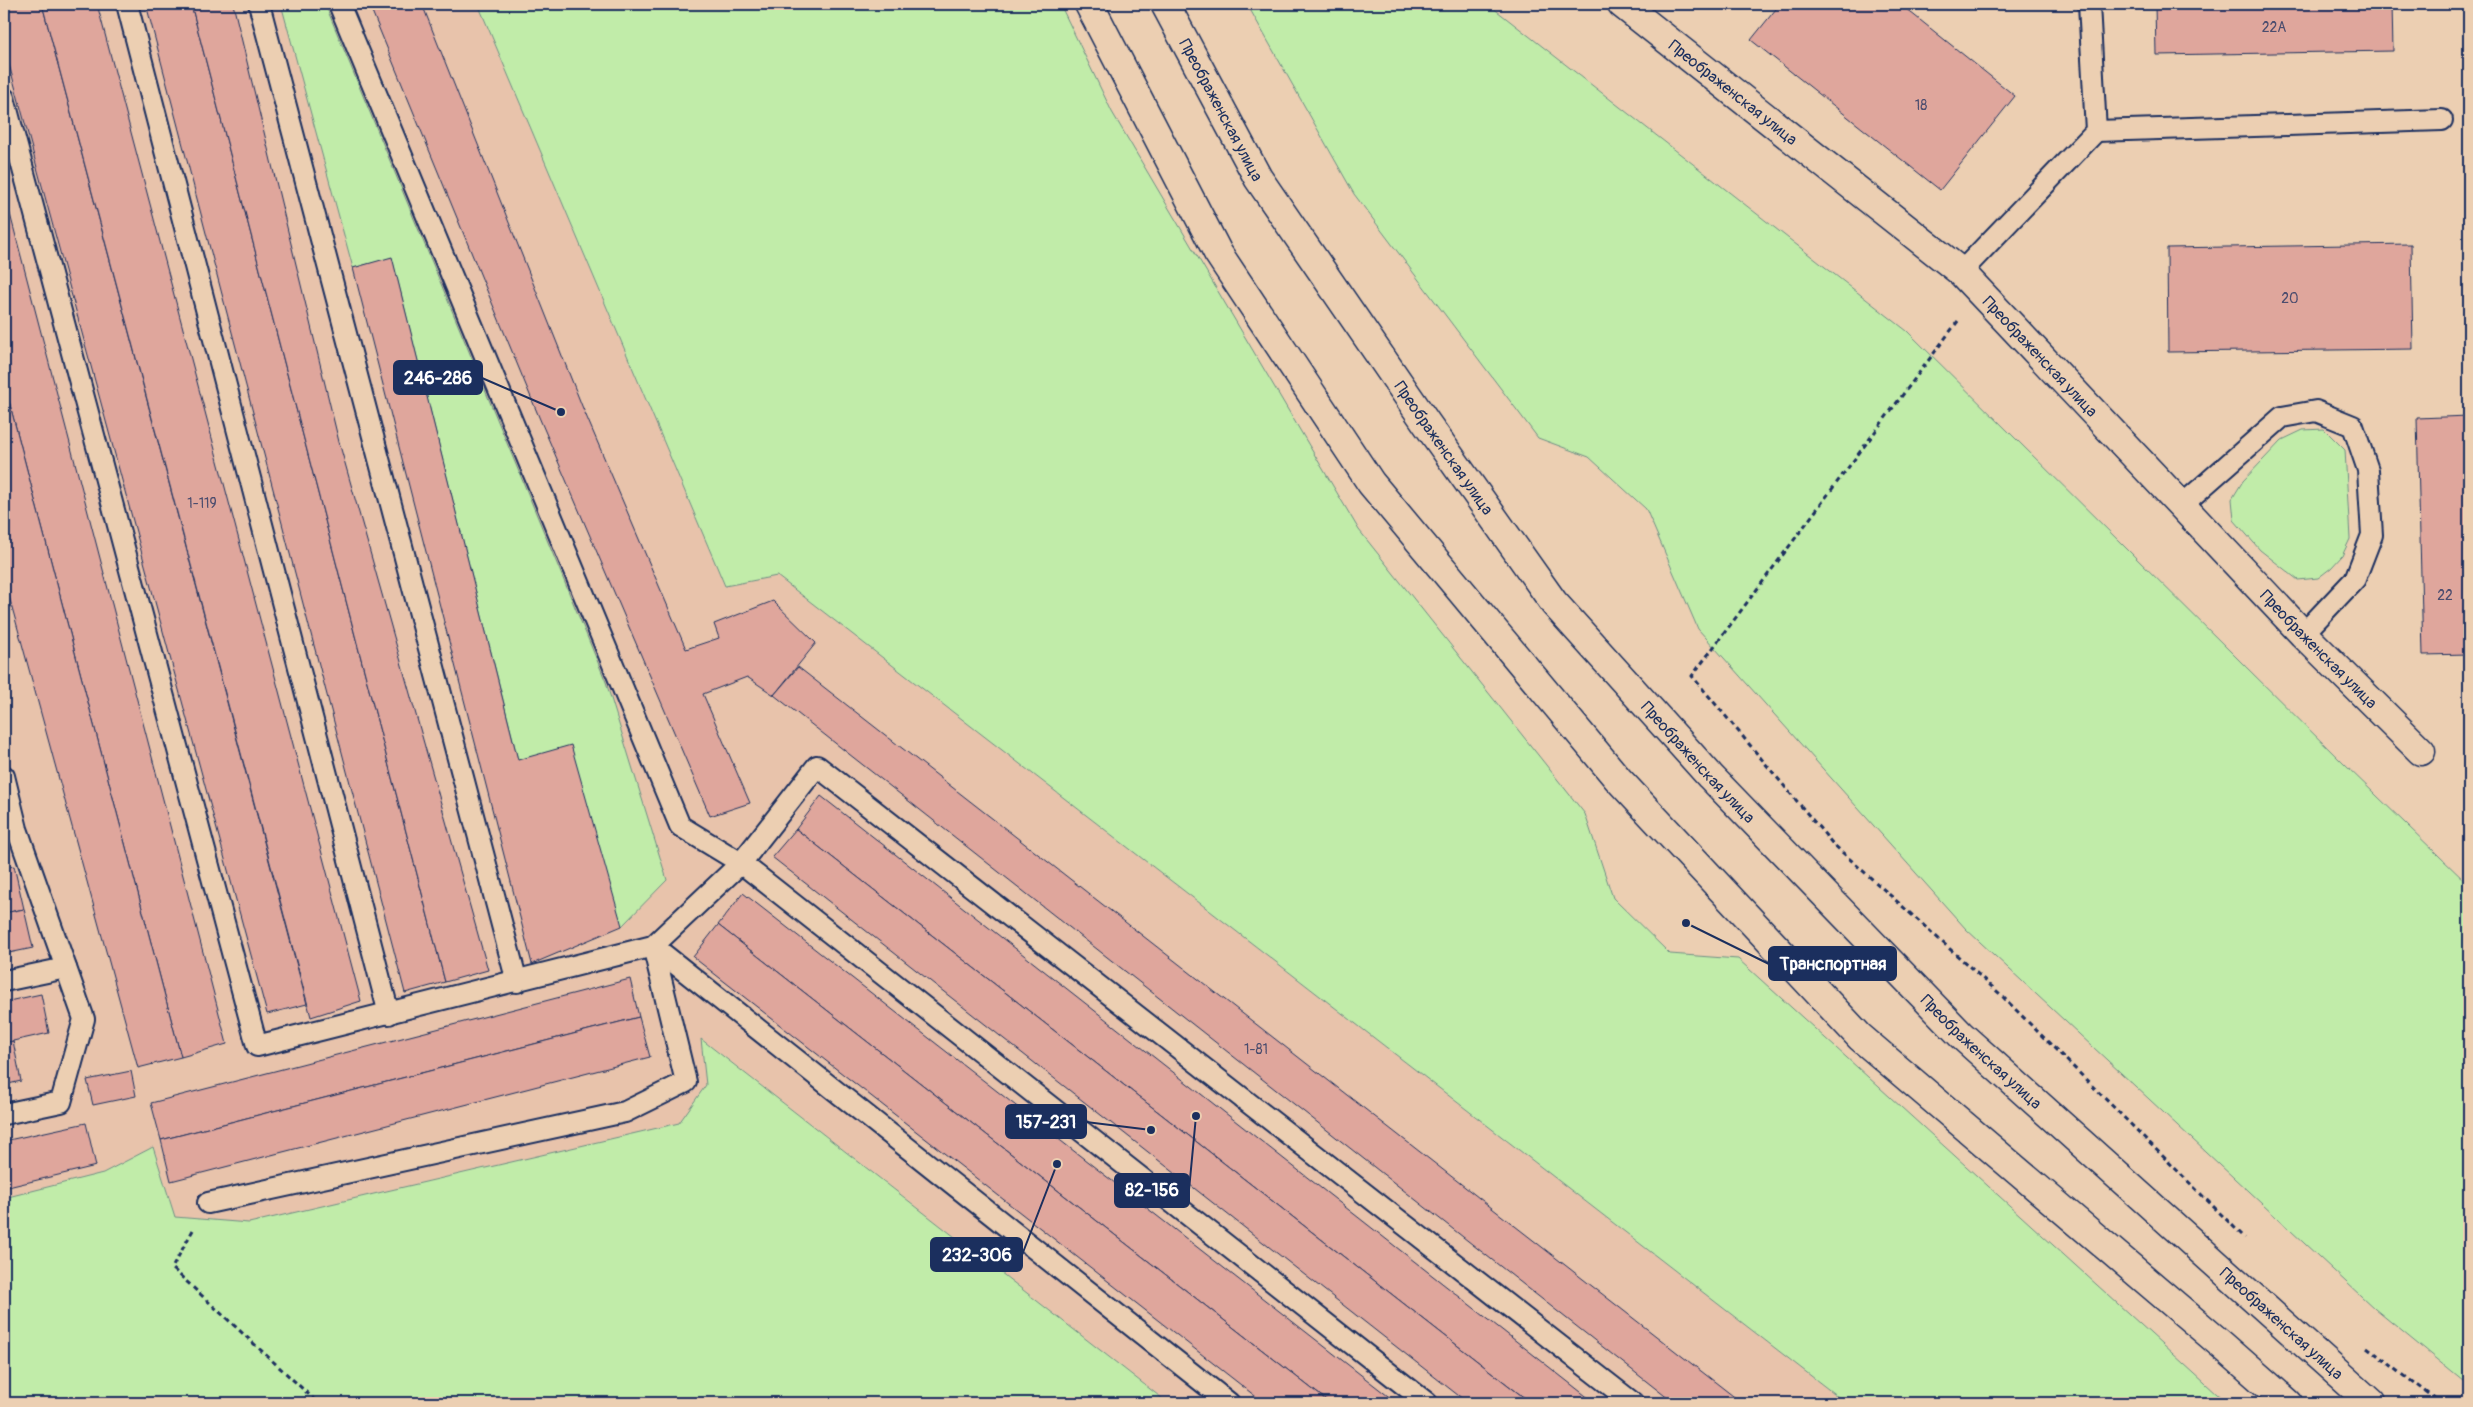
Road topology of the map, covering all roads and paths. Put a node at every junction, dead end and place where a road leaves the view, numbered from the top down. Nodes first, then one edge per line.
1 (127, 4) edge
2 (260, 4) edge
3 (340, 4) edge
4 (1089, 4) edge
5 (1165, 4) edge
6 (1622, 4) edge
7 (2089, 4) edge
8 (4, 98) edge
9 (2442, 120) dead end
10 (2096, 131) junction
11 (1960, 272) junction
12 (1980, 292) junction
13 (2182, 505) junction
14 (2304, 634) junction
15 (2421, 751) dead end
16 (4, 776) edge
17 (10, 831) edge
18 (741, 863) junction
19 (653, 946) junction
20 (66, 968) junction
21 (4, 981) edge
22 (517, 982) junction
23 (389, 1014) junction
24 (4, 1114) edge
25 (208, 1203) joint
26 (2248, 1241) dead end
27 (2361, 1343) dead end
28 (318, 1403) edge
29 (1229, 1403) edge
30 (1427, 1403) edge
31 (1633, 1403) edge
32 (2288, 1403) edge
33 (2371, 1403) edge
34 (2440, 1403) edge

1 - 23 lane
2 - 22 lane
3 - 18 lane
4 - 32 main road
5 - 33 main road, Преображенская улица
6 - 11 main road, Преображенская улица
7 - 10 lane
8 - 23 lane
9 - 10 lane
10 - 11 lane
11 - 12 main road, Преображенская улица
12 - 13 main road, Преображенская улица
12 - 26 path
13 - 14 main road, Преображенская улица
13 - 14 lane
14 - 15 main road, Преображенская улица
16 - 17 lane
17 - 20 lane
18 - 19 lane
18 - 30 lane
18 - 31 lane
19 - 22 lane
19 - 25 lane
19 - 29 lane
20 - 21 lane
20 - 24 lane
22 - 23 lane
25 - 28 path
27 - 34 path

